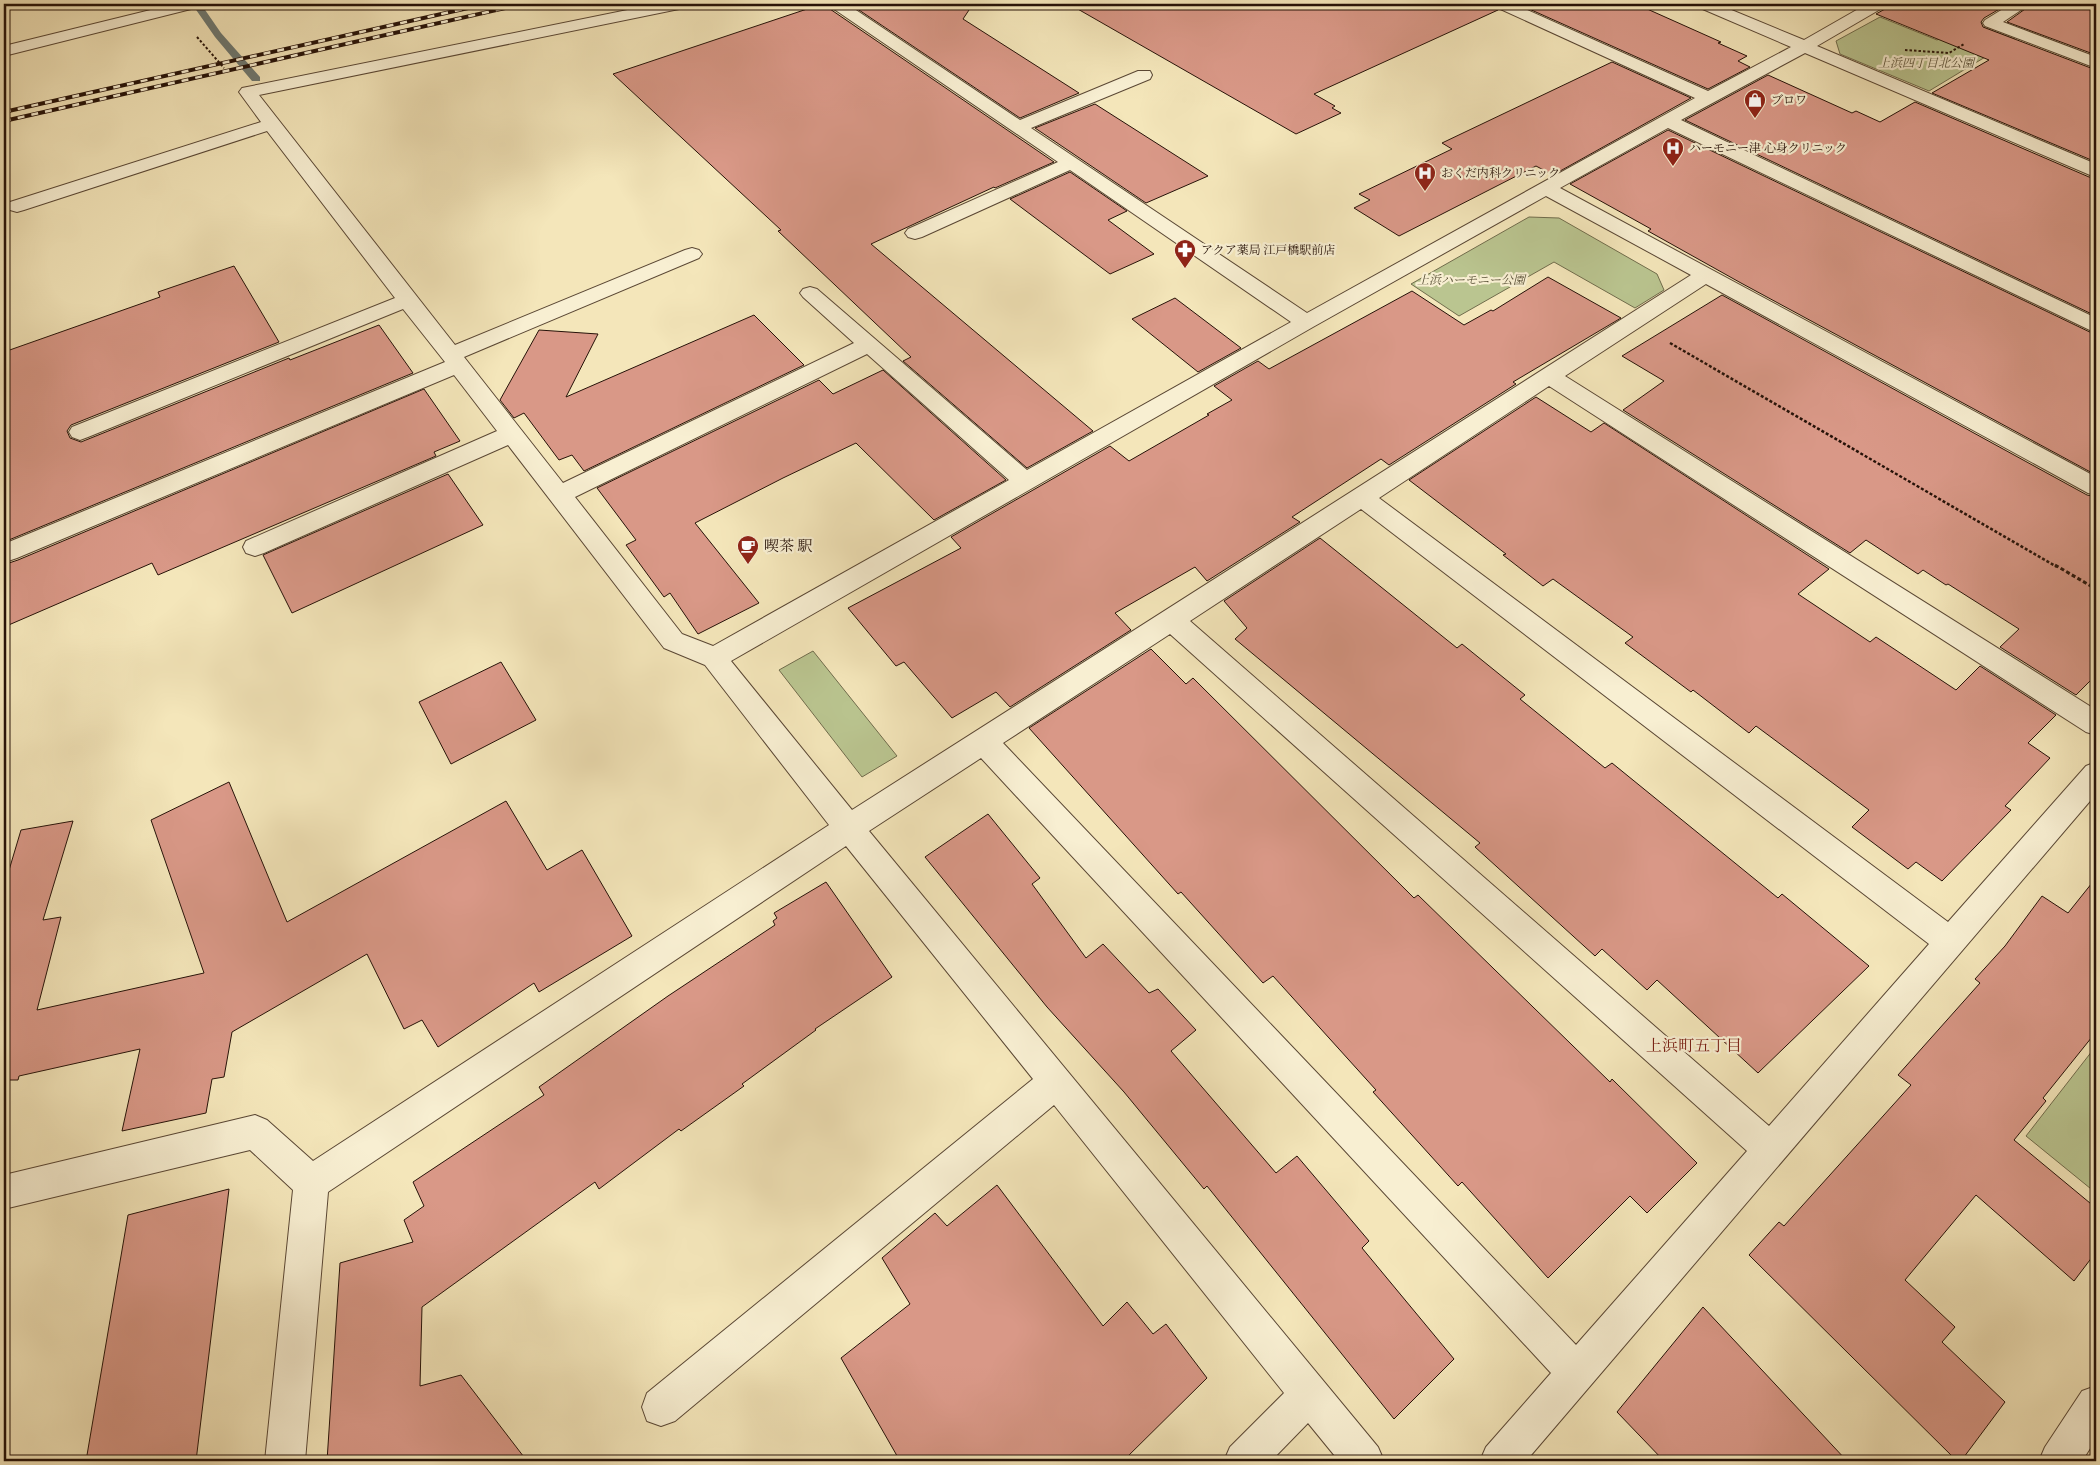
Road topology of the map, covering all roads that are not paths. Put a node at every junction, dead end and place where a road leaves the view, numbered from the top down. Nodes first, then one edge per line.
1 (679, 4) edge
2 (837, 4) edge
3 (1502, 4) edge
4 (1704, 4) edge
5 (1878, 4) edge
6 (2022, 4) edge
7 (179, 6) edge
8 (1804, 47) junction
9 (4, 51) edge
10 (2096, 63) edge
11 (1144, 75) dead end
12 (1708, 98) junction
13 (1668, 121) junction
14 (271, 124) junction
15 (1018, 127) junction
16 (1071, 163) junction
17 (2096, 171) edge
18 (1546, 188) junction
19 (17, 206) dead end
20 (915, 233) dead end
21 (692, 254) dead end
22 (1706, 275) junction
23 (810, 292) dead end
24 (407, 300) junction
25 (1306, 322) junction
26 (2096, 326) edge
27 (870, 344) junction
28 (454, 360) junction
29 (1549, 376) junction
30 (80, 432) dead end
31 (511, 434) junction
32 (1025, 481) junction
33 (2096, 487) edge
34 (559, 495) junction
35 (1362, 498) junction
36 (255, 547) dead end
37 (8, 552) dead end
38 (1171, 620) junction
39 (714, 658) junction
40 (2096, 724) edge
41 (983, 741) junction
42 (2096, 774) edge
43 (849, 828) junction
44 (1950, 942) junction
45 (1056, 1082) junction
46 (1771, 1150) junction
47 (311, 1183) junction
48 (4, 1192) edge
49 (1577, 1373) junction
50 (1310, 1394) junction
51 (2096, 1405) edge
52 (661, 1407) dead end
53 (286, 1461) edge
54 (1244, 1461) edge
55 (1364, 1461) edge
56 (1500, 1461) edge
57 (2060, 1461) edge

1 - 14 street
2 - 15 street
3 - 12 street
4 - 8 street
5 - 8 street
6 - 10 street
7 - 9 street
8 - 12 street
8 - 17 street
11 - 15 street
12 - 13 street
13 - 18 street
13 - 26 street
14 - 19 street
14 - 24 street
15 - 16 street
16 - 20 street
16 - 25 street
18 - 22 street
18 - 25 street
21 - 28 street
22 - 29 street
22 - 33 street
23 - 27 street
24 - 28 street
24 - 30 street
25 - 32 street
27 - 32 street
27 - 34 street
28 - 31 street
28 - 37 street
29 - 35 street
29 - 40 street
31 - 34 street
31 - 36 street
32 - 39 street
34 - 39 street
35 - 38 street
35 - 44 street
38 - 41 street
38 - 46 street
39 - 43 street
41 - 43 street
41 - 49 street
42 - 44 street
43 - 45 street
43 - 47 street
44 - 46 street
45 - 50 street
45 - 52 street
46 - 49 street
47 - 48 street
47 - 53 street
49 - 56 street
50 - 54 street
50 - 55 street
51 - 57 street

